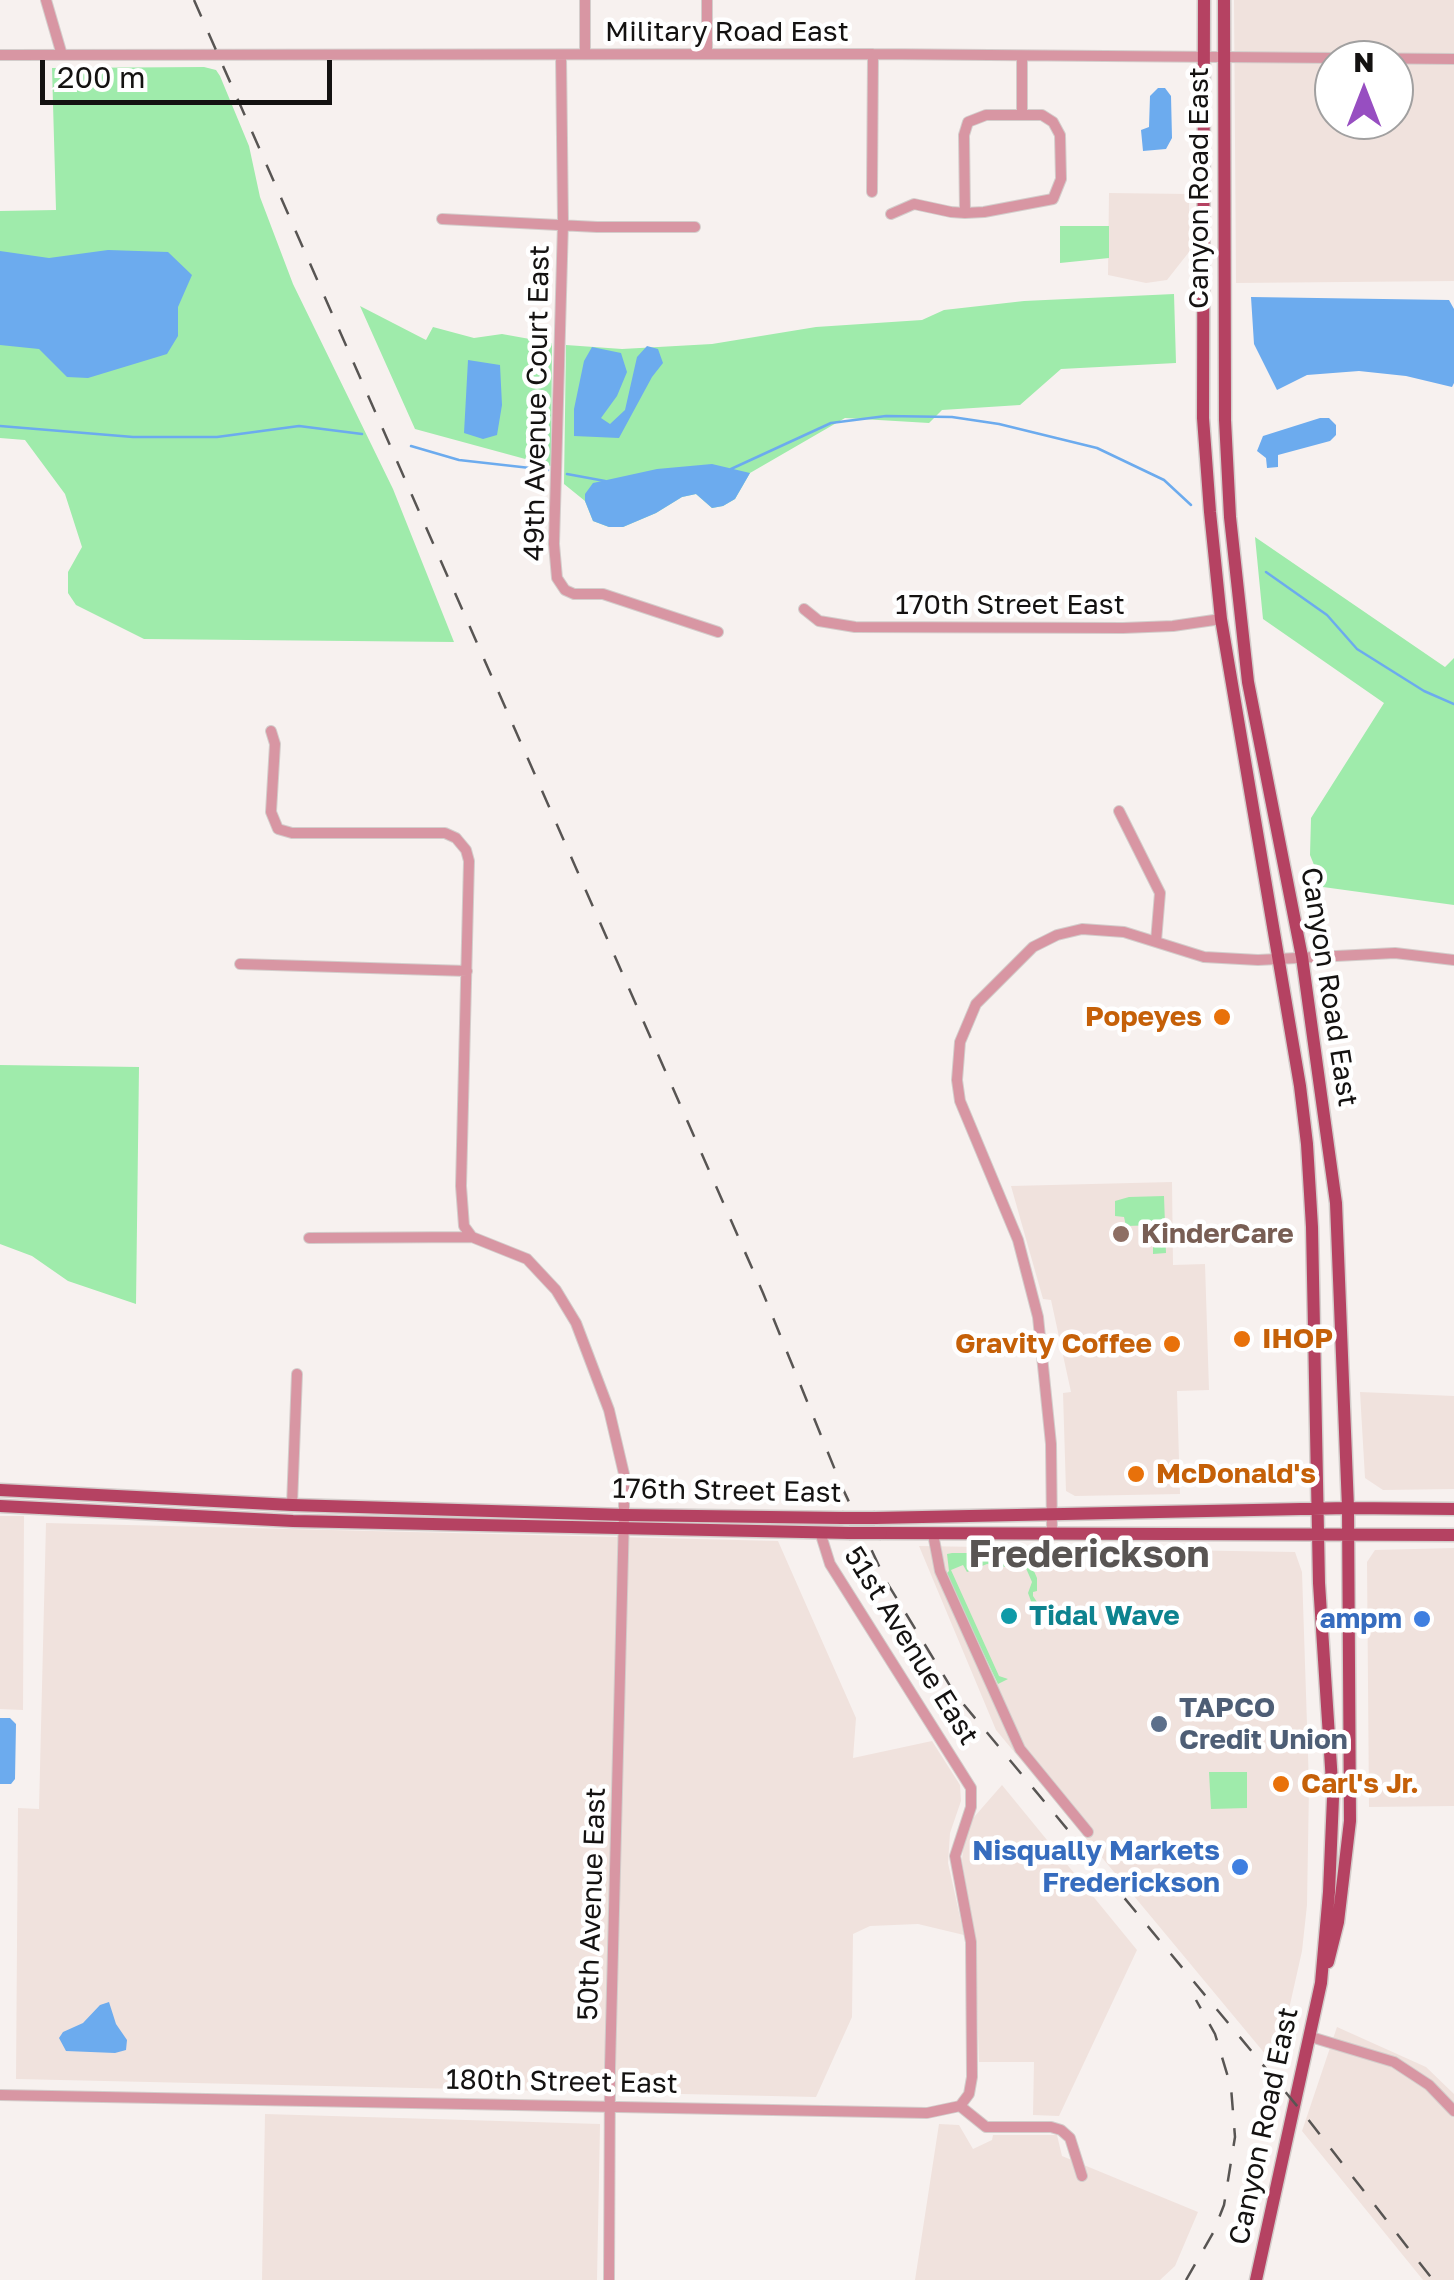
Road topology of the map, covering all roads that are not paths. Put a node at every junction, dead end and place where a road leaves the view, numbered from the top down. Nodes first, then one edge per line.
1 (46, 0) edge
2 (585, 0) edge
3 (707, 0) edge
4 (1204, 0) edge
5 (1224, 0) edge
6 (585, 54) junction
7 (706, 54) junction
8 (873, 54) junction
9 (0, 55) edge
10 (62, 55) junction
11 (561, 55) junction
12 (1022, 56) junction
13 (1203, 56) junction
14 (1224, 57) junction
15 (1454, 59) edge
16 (1022, 115) junction
17 (872, 192) dead end
18 (966, 212) junction
19 (891, 214) dead end
20 (442, 219) dead end
21 (563, 223) junction
22 (694, 227) dead end
23 (804, 609) dead end
24 (1221, 619) junction
25 (718, 632) dead end
26 (1248, 682) junction
27 (271, 732) dead end
28 (1119, 811) dead end
29 (1156, 941) junction
30 (1302, 957) junction
31 (1278, 958) junction
32 (1454, 960) edge
33 (240, 964) dead end
34 (995, 964) dead end
35 (466, 971) junction
36 (1004, 974) junction
37 (472, 1237) junction
38 (309, 1238) dead end
39 (297, 1374) dead end
40 (0, 1490) edge
41 (272, 1504) junction
42 (292, 1505) junction
43 (0, 1506) edge
44 (1319, 1508) junction
45 (1348, 1508) junction
46 (1454, 1509) edge
47 (162, 1512) junction
48 (1052, 1514) junction
49 (624, 1522) junction
50 (820, 1532) junction
51 (1052, 1533) junction
52 (932, 1534) junction
53 (1454, 1535) edge
54 (1319, 1537) junction
55 (1348, 1537) junction
56 (1088, 1832) dead end
57 (1321, 1983) junction
58 (1311, 2037) junction
59 (0, 2095) edge
60 (609, 2105) junction
61 (960, 2106) junction
62 (1454, 2111) edge
63 (1082, 2176) dead end
64 (608, 2280) edge
65 (1256, 2280) edge

1 - 10 street
2 - 6 street
3 - 7 street
4 - 13 main road, Canyon Road East
5 - 14 main road, Canyon Road East
6 - 7 street, Military Road East
6 - 11 street, Military Road East
7 - 8 street, Military Road East
8 - 12 street, Military Road East
8 - 17 street
9 - 10 street, Military Road East
10 - 11 street, Military Road East
11 - 21 street, 49th Avenue Court East
12 - 13 street, Military Road East
12 - 16 street
13 - 14 street, Military Road East
13 - 24 main road, Canyon Road East
14 - 15 street, Military Road East
14 - 26 main road, Canyon Road East
16 - 18 street
16 - 18 street
18 - 19 street
20 - 21 street
21 - 22 street
21 - 25 street, 49th Avenue Court East
23 - 24 street, 170th Street East
24 - 26 main road
24 - 31 main road, Canyon Road East
26 - 30 main road, Canyon Road East
27 - 35 street
28 - 29 street
29 - 31 street
29 - 36 street
30 - 31 street
30 - 32 street
30 - 45 main road, Canyon Road East
31 - 44 main road, Canyon Road East
33 - 35 street
34 - 36 street
35 - 37 street
36 - 48 street
37 - 38 street
37 - 49 street, 50th Avenue East
39 - 42 street
40 - 41 main road, 176th Street East
41 - 42 main road, 176th Street East
41 - 47 main road
42 - 49 main road, 176th Street East
43 - 47 main road, 176th Street East
44 - 45 main road, 176th Street East
44 - 48 main road, 176th Street East
44 - 54 main road, Canyon Road East
45 - 46 main road, 176th Street East
45 - 55 main road, Canyon Road East
47 - 49 main road, 176th Street East
48 - 49 main road, 176th Street East, bridge
48 - 51 street
49 - 50 main road, 176th Street East
49 - 60 street, 50th Avenue East
50 - 52 main road, 176th Street East, bridge
50 - 61 street, 51st Avenue East
51 - 52 main road, 176th Street East
51 - 54 main road, 176th Street East
52 - 56 street
53 - 55 main road, 176th Street East
54 - 55 main road, 176th Street East
54 - 57 main road, Canyon Road East
55 - 57 main road, Canyon Road East
57 - 58 main road, Canyon Road East
58 - 62 street
58 - 65 main road, Canyon Road East
59 - 60 street, 180th Street East
60 - 61 street, 180th Street East
60 - 64 street, 50th Avenue East
61 - 63 street

